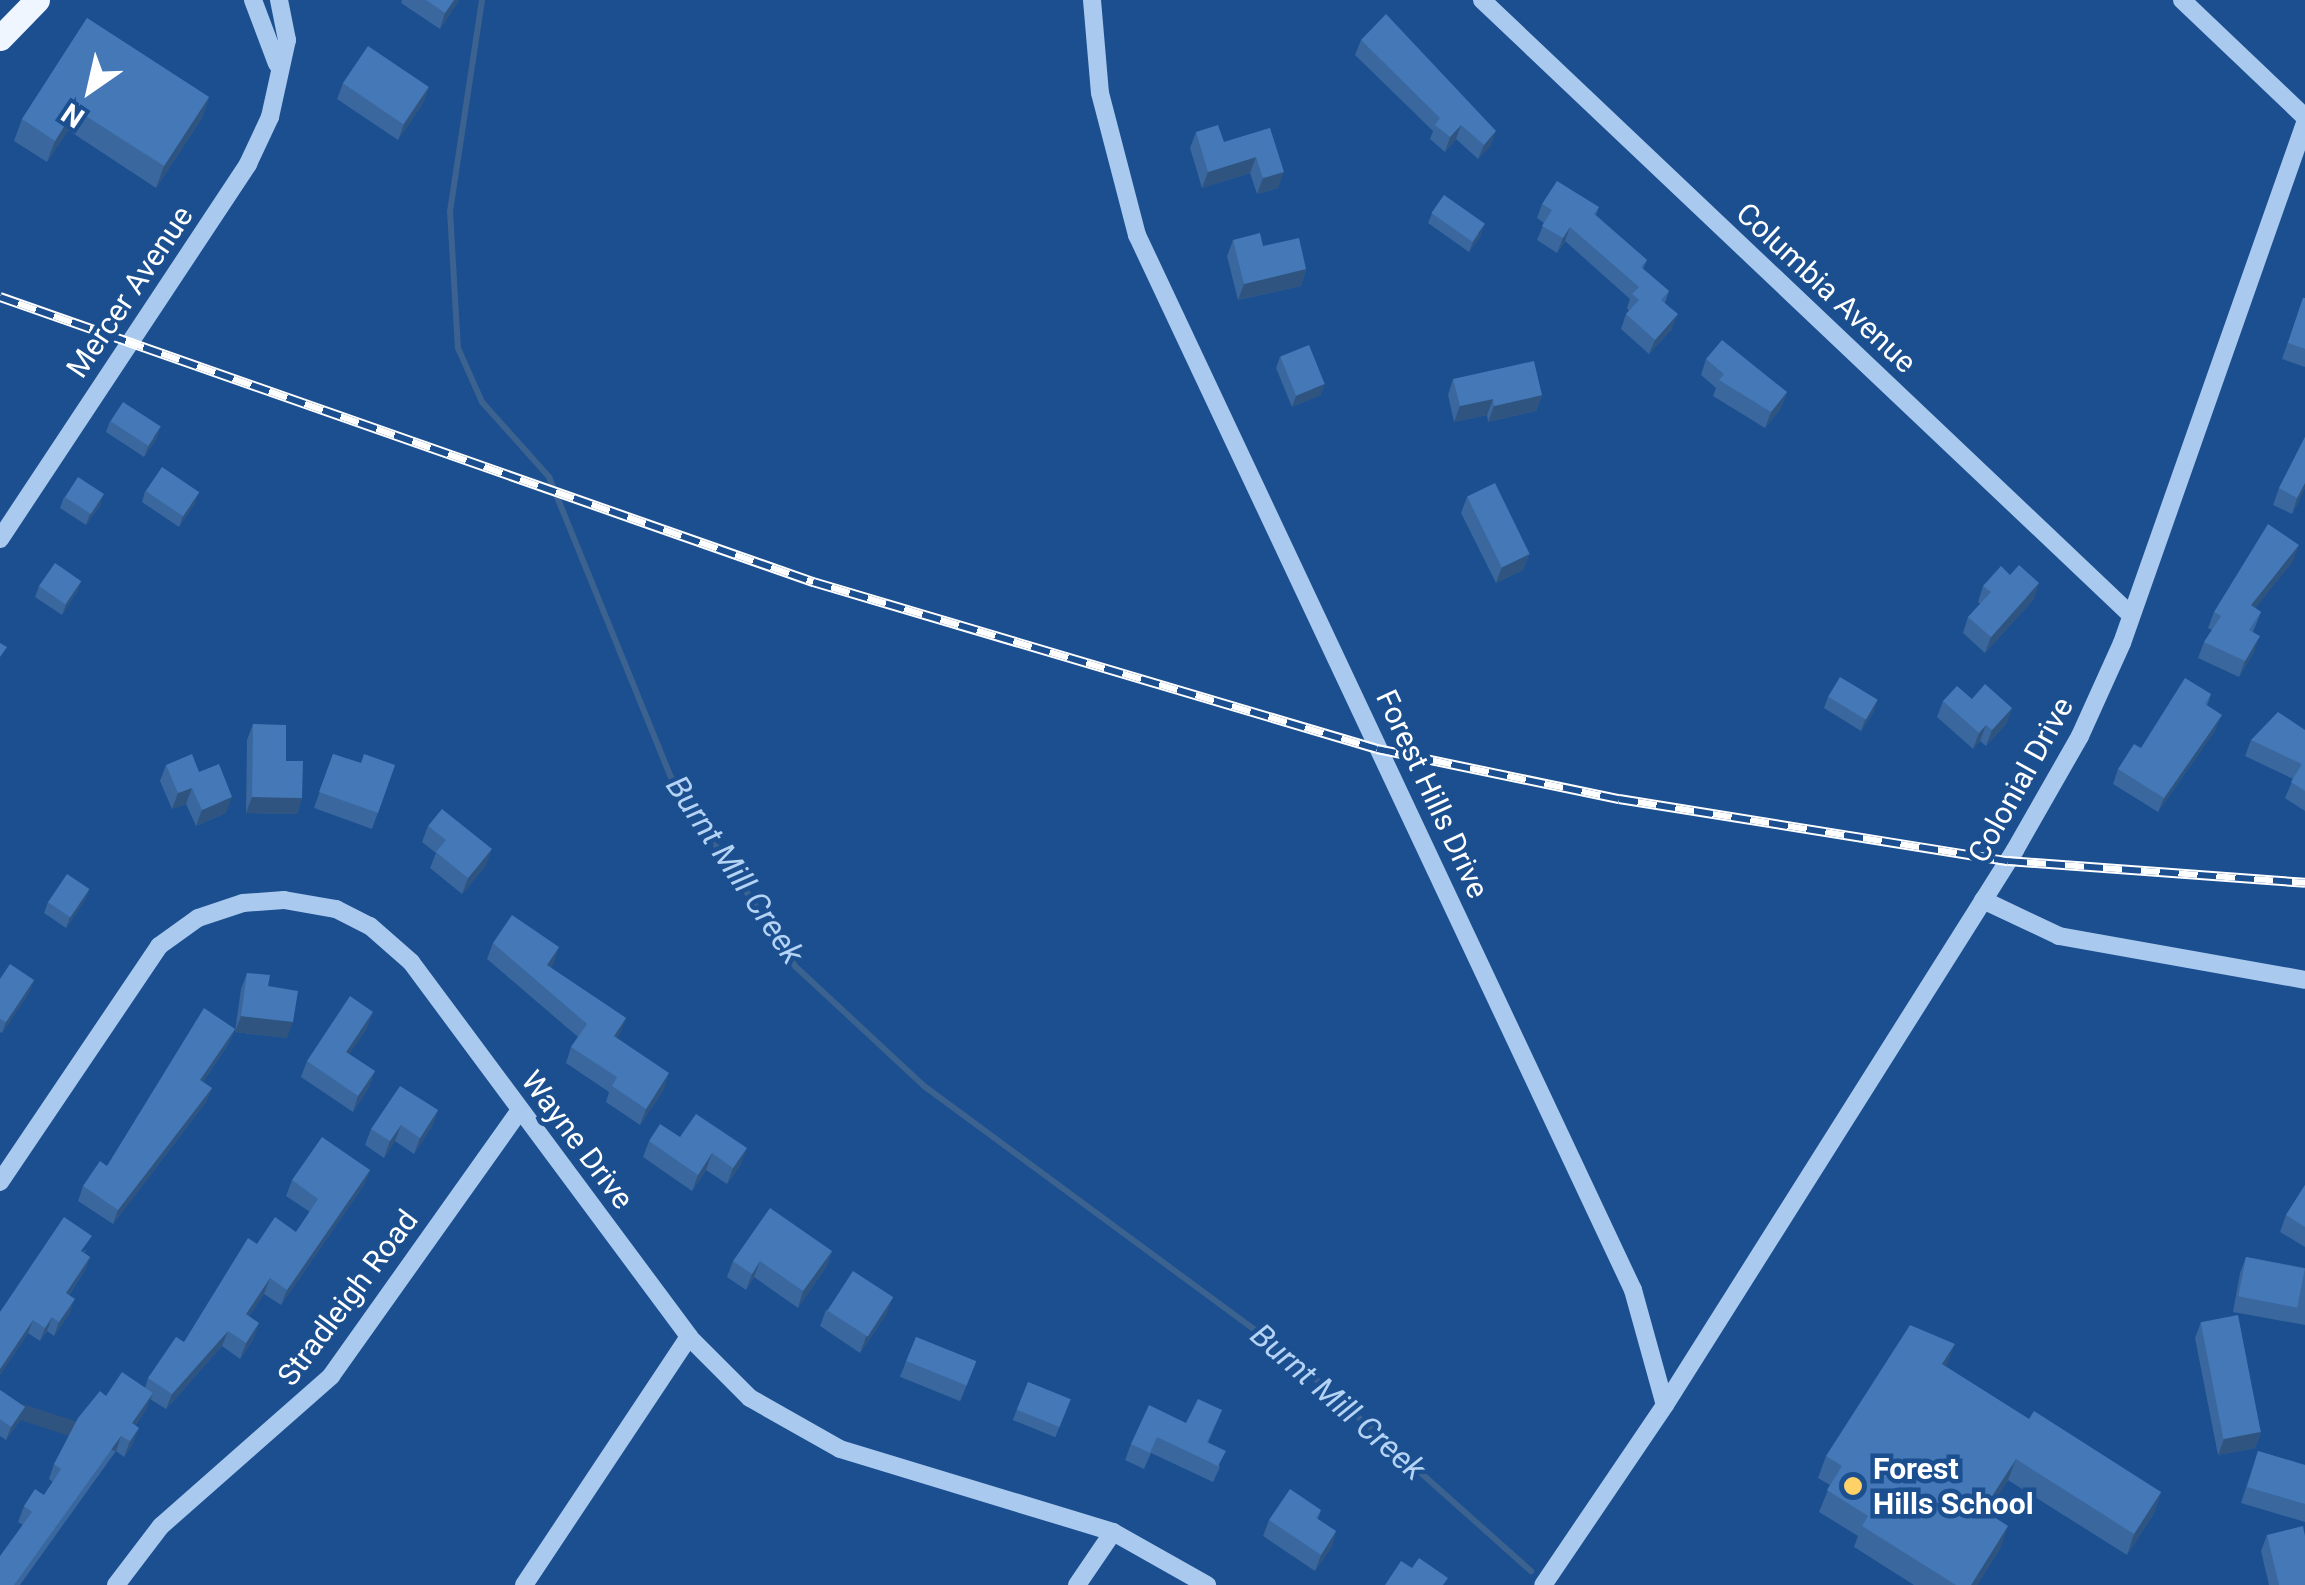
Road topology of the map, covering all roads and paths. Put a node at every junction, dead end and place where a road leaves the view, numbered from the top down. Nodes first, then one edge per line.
1 (37, 0) edge
2 (252, 0) edge
3 (279, 0) edge
4 (1092, 0) edge
5 (1482, 0) edge
6 (2182, 0) edge
7 (0, 38) edge
8 (277, 64) junction
9 (2305, 120) edge
10 (0, 539) edge
11 (2131, 615) junction
12 (1983, 900) junction
13 (2305, 980) edge
14 (519, 1111) junction
15 (0, 1182) edge
16 (689, 1336) junction
17 (1665, 1405) junction
18 (1114, 1532) junction
19 (116, 1585) edge
20 (524, 1585) edge
21 (1077, 1585) edge
22 (1207, 1585) edge
23 (1543, 1585) edge

1 - 7 main road
2 - 8 street, Mercer Avenue
3 - 8 street, Mercer Avenue
4 - 17 street, Forest Hills Drive
5 - 11 street, Columbia Avenue
6 - 9 street
8 - 10 street, Mercer Avenue
9 - 11 street, Colonial Drive
11 - 12 street, Colonial Drive
12 - 13 street
12 - 17 street, Colonial Drive
14 - 15 street, Wayne Drive
14 - 16 street, Wayne Drive
14 - 19 street, Stradleigh Road
16 - 18 street, Wayne Drive
16 - 20 street
17 - 23 street
18 - 21 street
18 - 22 street, Wayne Drive

